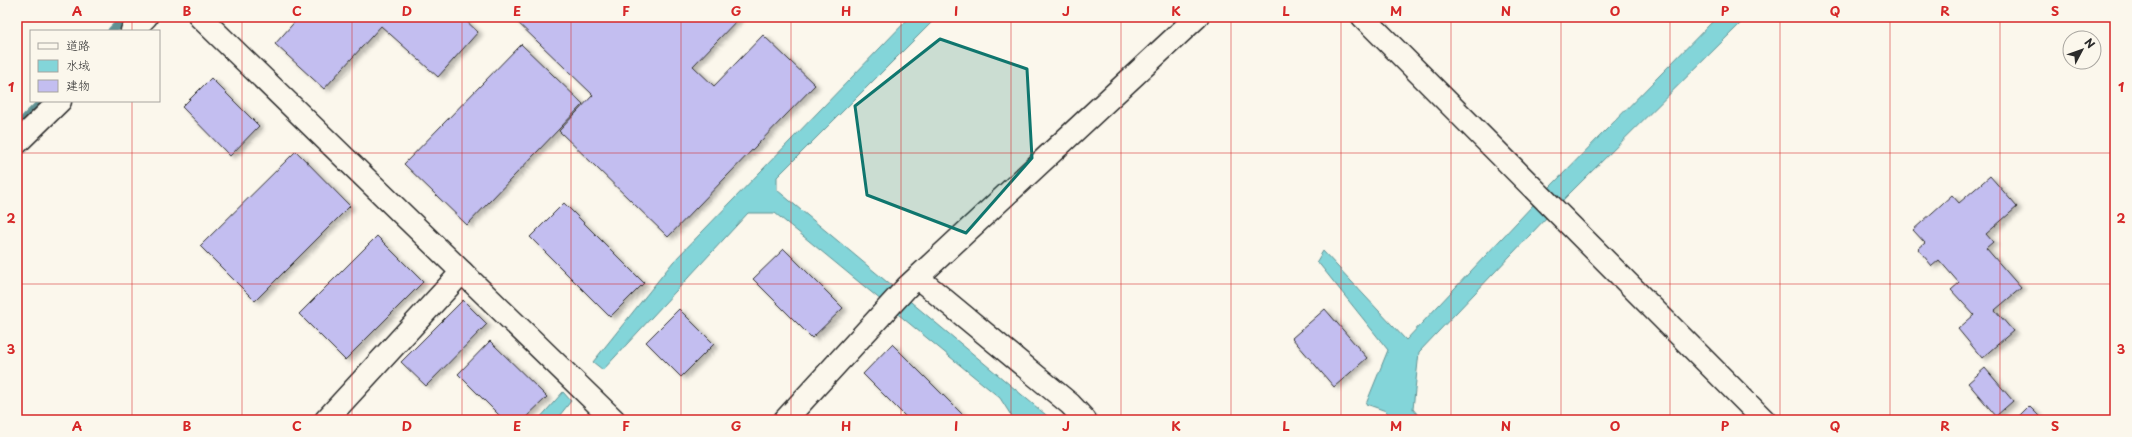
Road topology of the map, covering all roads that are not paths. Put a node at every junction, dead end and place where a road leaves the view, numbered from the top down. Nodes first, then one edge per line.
1 (146, 17) edge
2 (200, 17) edge
3 (1197, 17) edge
4 (1363, 17) edge
5 (133, 30) edge
6 (59, 102) edge
7 (17, 143) edge
8 (462, 272) junction
9 (912, 283) junction
10 (326, 420) edge
11 (614, 420) edge
12 (785, 420) edge
13 (1085, 420) edge
14 (1764, 420) edge

1 - 5 street
2 - 8 street
3 - 9 street
4 - 14 street
6 - 7 street
8 - 10 street
8 - 11 street
9 - 12 street
9 - 13 street

